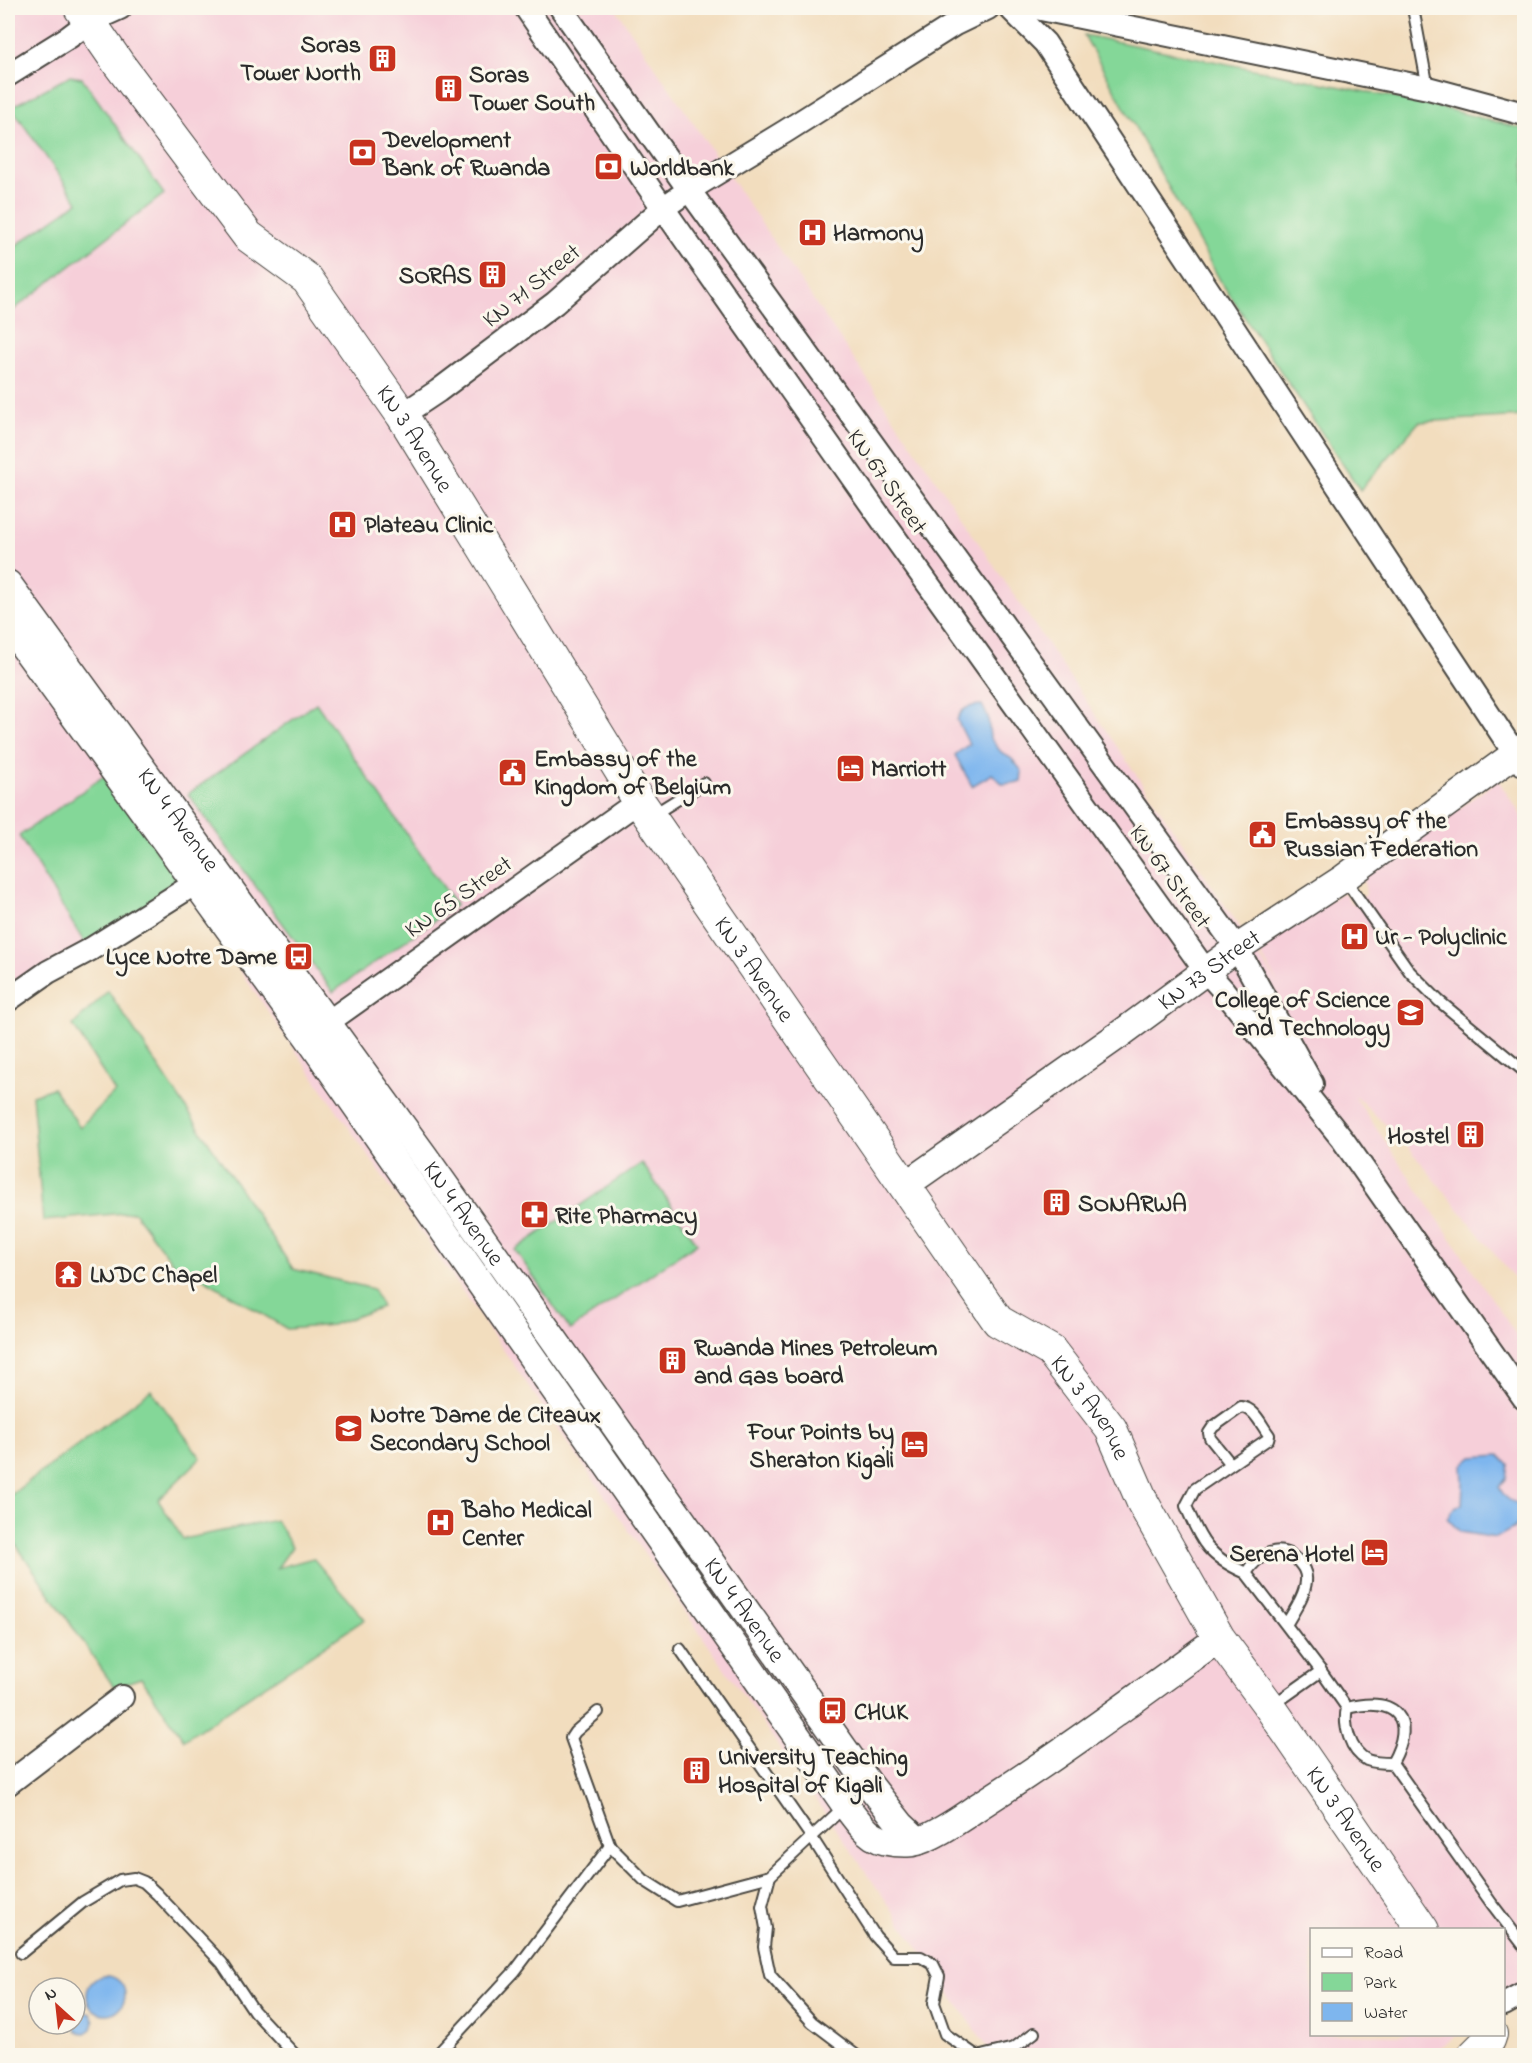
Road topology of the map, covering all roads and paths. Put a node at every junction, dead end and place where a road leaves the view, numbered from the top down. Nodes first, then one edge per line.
1 (120, 8) edge
2 (526, 8) edge
3 (561, 8) edge
4 (988, 8) edge
5 (1010, 8) edge
6 (1036, 8) edge
7 (1413, 8) edge
8 (85, 15) edge
9 (8, 75) edge
10 (1428, 88) junction
11 (1524, 114) edge
12 (689, 189) junction
13 (663, 208) junction
14 (402, 415) junction
15 (8, 584) edge
16 (8, 625) edge
17 (1521, 753) edge
18 (704, 783) dead end
19 (645, 808) junction
20 (1344, 878) junction
21 (196, 883) junction
22 (1237, 948) junction
23 (1205, 970) junction
24 (8, 1000) edge
25 (318, 1030) junction
26 (1524, 1071) edge
27 (1343, 1140) junction
28 (413, 1163) junction
29 (904, 1186) junction
30 (1524, 1398) edge
31 (1230, 1463) junction
32 (1246, 1573) junction
33 (1286, 1625) junction
34 (1219, 1638) junction
35 (680, 1648) dead end
36 (1321, 1671) junction
37 (122, 1697) dead end
38 (1270, 1707) junction
39 (1347, 1708) junction
40 (598, 1712) dead end
41 (1392, 1763) junction
42 (8, 1784) edge
43 (846, 1806) junction
44 (812, 1838) junction
45 (918, 1841) junction
46 (610, 1846) junction
47 (770, 1876) junction
48 (1422, 1928) edge
49 (1524, 1946) edge
50 (21, 1953) dead end
51 (1524, 1994) edge
52 (1505, 2003) edge
53 (1034, 2033) dead end
54 (1490, 2036) edge
55 (296, 2055) edge
56 (436, 2055) edge
57 (857, 2055) edge
58 (979, 2055) edge
59 (1473, 2055) edge

1 - 8 street
2 - 13 street, KN 67 Street
3 - 12 street, KN 67 Street
4 - 12 street, KN 71 Street
5 - 17 street
6 - 10 street
7 - 10 lane
8 - 9 street
8 - 14 main road, KN 3 Avenue
10 - 11 street
12 - 13 street, KN 71 Street
12 - 22 street, KN 67 Street
13 - 14 street, KN 71 Street
13 - 23 street, KN 67 Street
14 - 19 main road, KN 3 Avenue
15 - 25 street, KN 4 Avenue
16 - 21 street, KN 4 Avenue
17 - 20 street, KN 73 Street
18 - 19 lane
19 - 25 street, KN 65 Street
19 - 29 main road, KN 3 Avenue
20 - 22 street, KN 73 Street
20 - 26 lane
21 - 24 street
21 - 25 street, KN 4 Avenue
22 - 23 street, KN 73 Street
22 - 27 street, KN 67 Street
23 - 27 street, KN 67 Street
23 - 29 street, KN 73 Street
25 - 28 street, KN 4 Avenue
27 - 30 street
28 - 43 street, KN 4 Avenue
28 - 45 street, KN 4 Avenue
29 - 34 main road, KN 3 Avenue
31 - 31 lane
31 - 32 lane
32 - 33 lane
32 - 33 lane
33 - 36 lane
34 - 38 main road, KN 3 Avenue
34 - 45 street, KN 4 Avenue
35 - 44 lane
36 - 38 lane
36 - 39 lane
37 - 42 street
38 - 48 main road, KN 3 Avenue
39 - 41 lane
39 - 41 lane
40 - 46 lane
41 - 49 lane
43 - 44 lane
43 - 45 street, KN 4 Avenue
44 - 47 lane
44 - 58 lane
46 - 47 lane
46 - 56 lane
47 - 57 lane
50 - 55 lane
51 - 52 street
53 - 58 lane
54 - 59 main road

